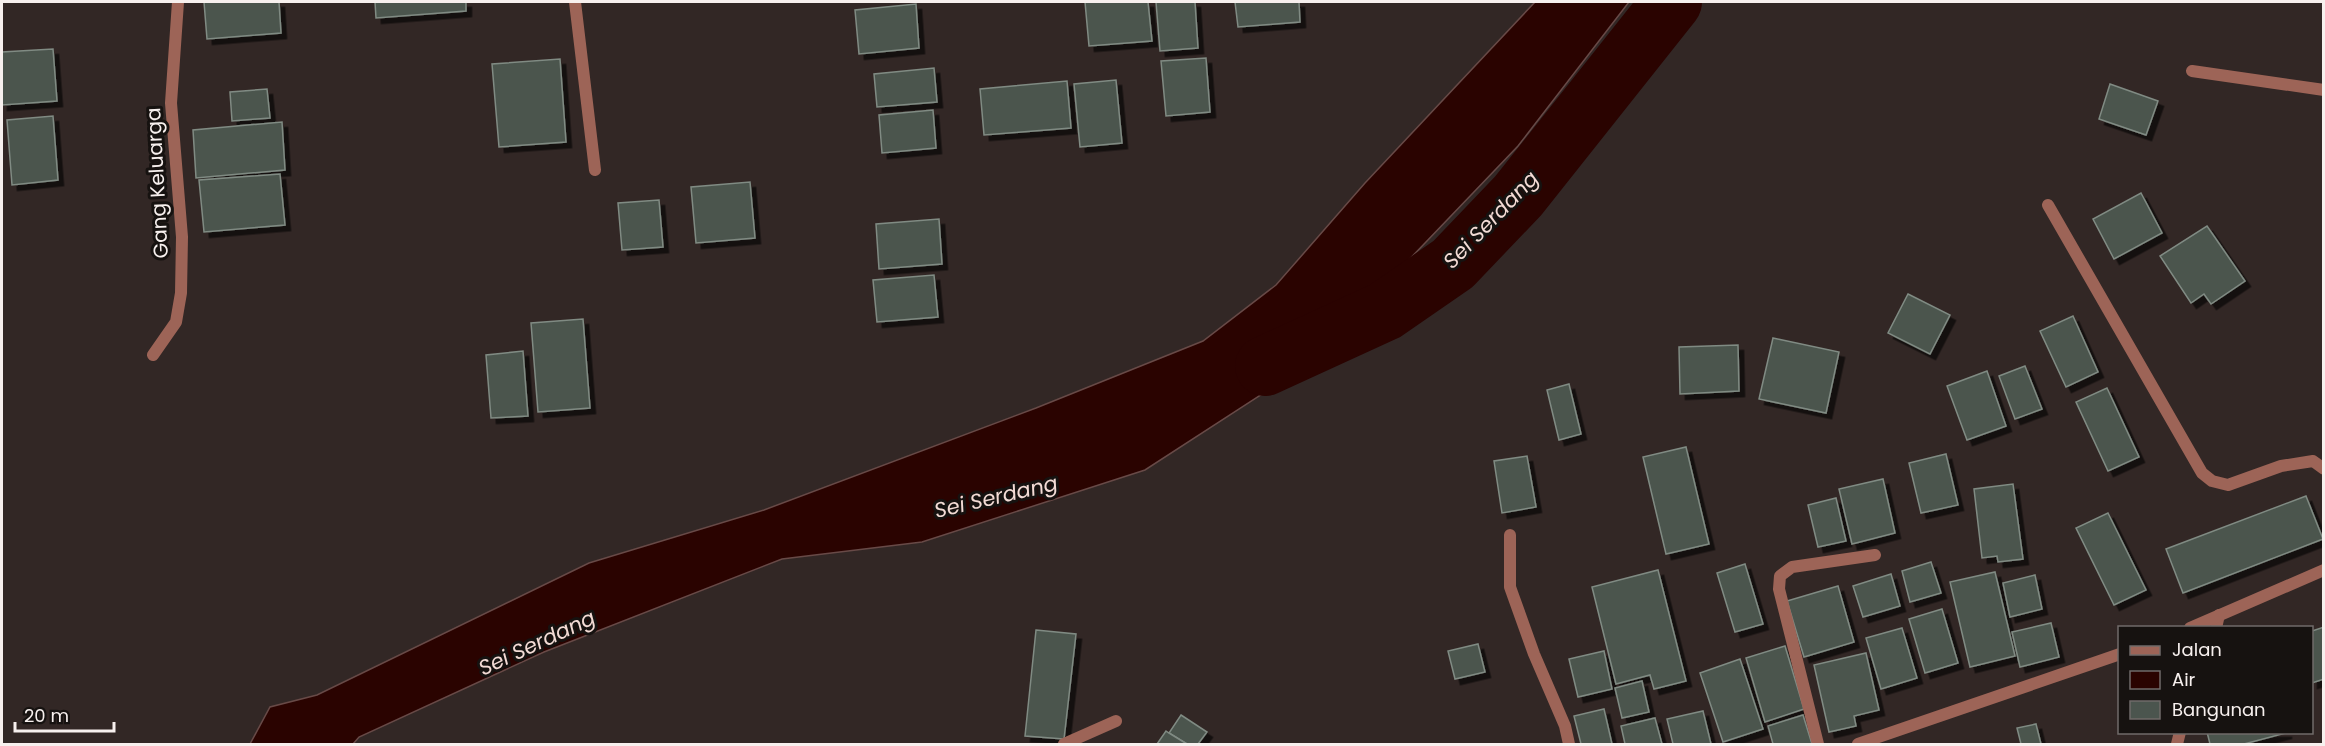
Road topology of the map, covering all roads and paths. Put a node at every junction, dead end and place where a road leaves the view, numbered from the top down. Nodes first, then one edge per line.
1 (178, 2) edge
2 (575, 2) edge
3 (2192, 71) dead end
4 (2324, 90) edge
5 (595, 170) dead end
6 (2048, 205) dead end
7 (153, 355) dead end
8 (2324, 469) edge
9 (1510, 535) dead end
10 (1875, 555) dead end
11 (2324, 570) edge
12 (2218, 621) edge
13 (2195, 626) edge
14 (2118, 655) edge
15 (1116, 722) dead end
16 (1064, 744) edge
17 (1569, 744) edge
18 (1818, 744) edge
19 (1858, 744) edge

1 - 7 street, Gang Keluarga
2 - 5 street
3 - 4 street
6 - 8 street
9 - 17 street
10 - 18 street
11 - 12 street
12 - 13 street
14 - 19 street
15 - 16 street

